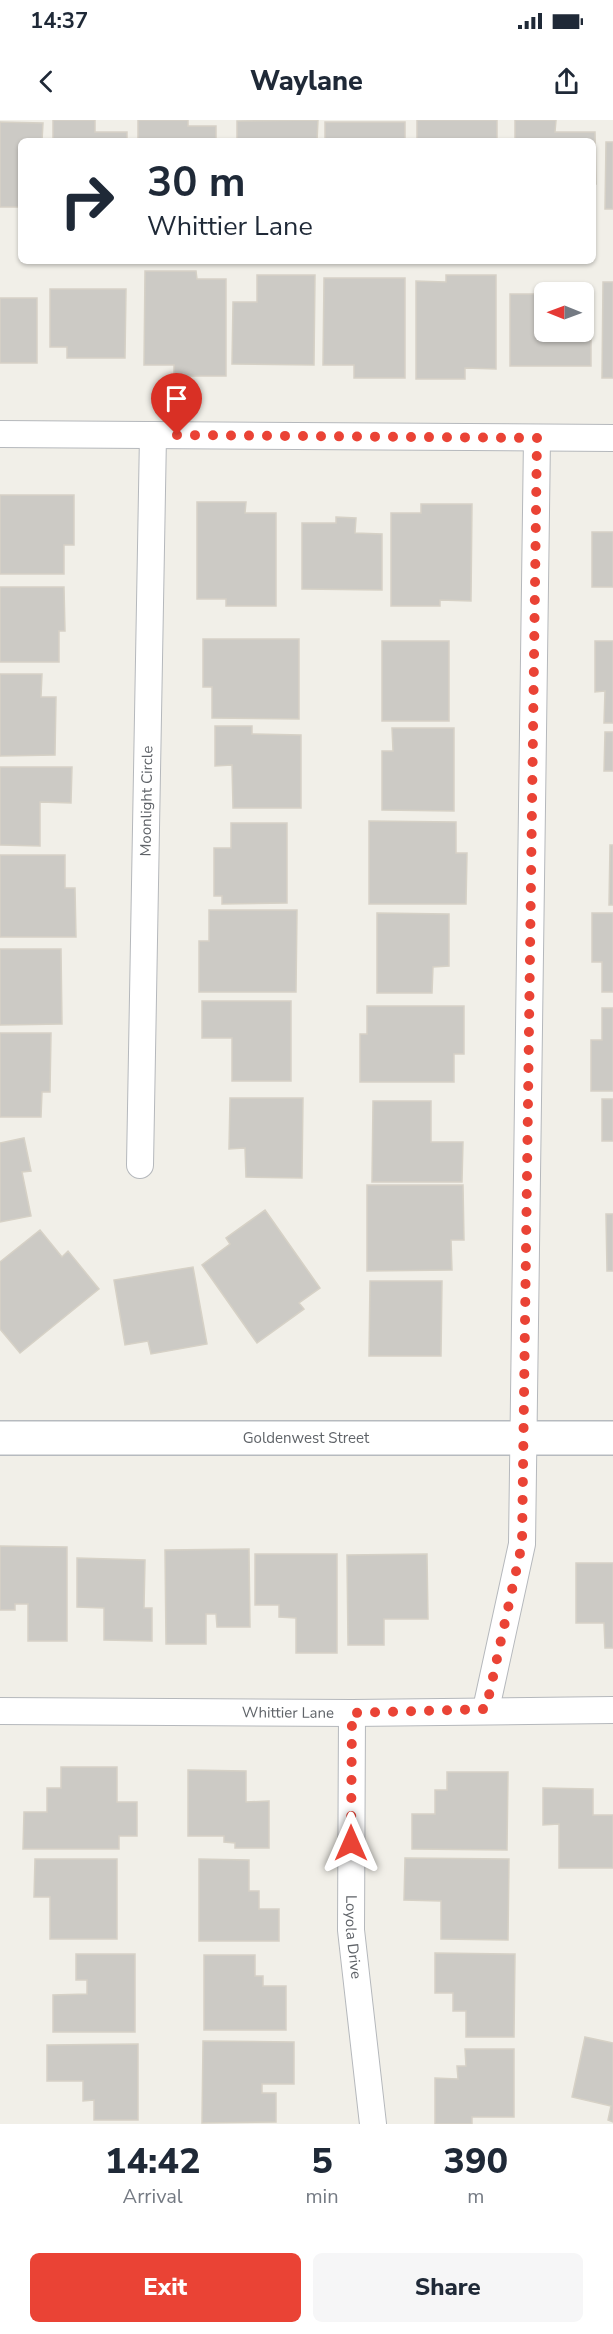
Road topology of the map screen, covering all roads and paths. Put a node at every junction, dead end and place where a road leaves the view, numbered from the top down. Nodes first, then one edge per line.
1 (0, 434) edge
2 (153, 435) junction
3 (537, 438) junction
4 (613, 438) edge
5 (140, 1165) dead end
6 (0, 1438) edge
7 (613, 1438) edge
8 (523, 1440) junction
9 (486, 1709) junction
10 (613, 1710) edge
11 (0, 1711) edge
12 (352, 1713) junction
13 (373, 2124) edge

1 - 2 street
2 - 3 street
2 - 5 street, Moonlight Circle
3 - 4 street
3 - 8 street
6 - 8 main road, Goldenwest Street
7 - 8 main road, Goldenwest Street
8 - 9 street
9 - 10 street, Whittier Lane
9 - 12 street, Whittier Lane
11 - 12 street, Whittier Lane
12 - 13 street, Loyola Drive

